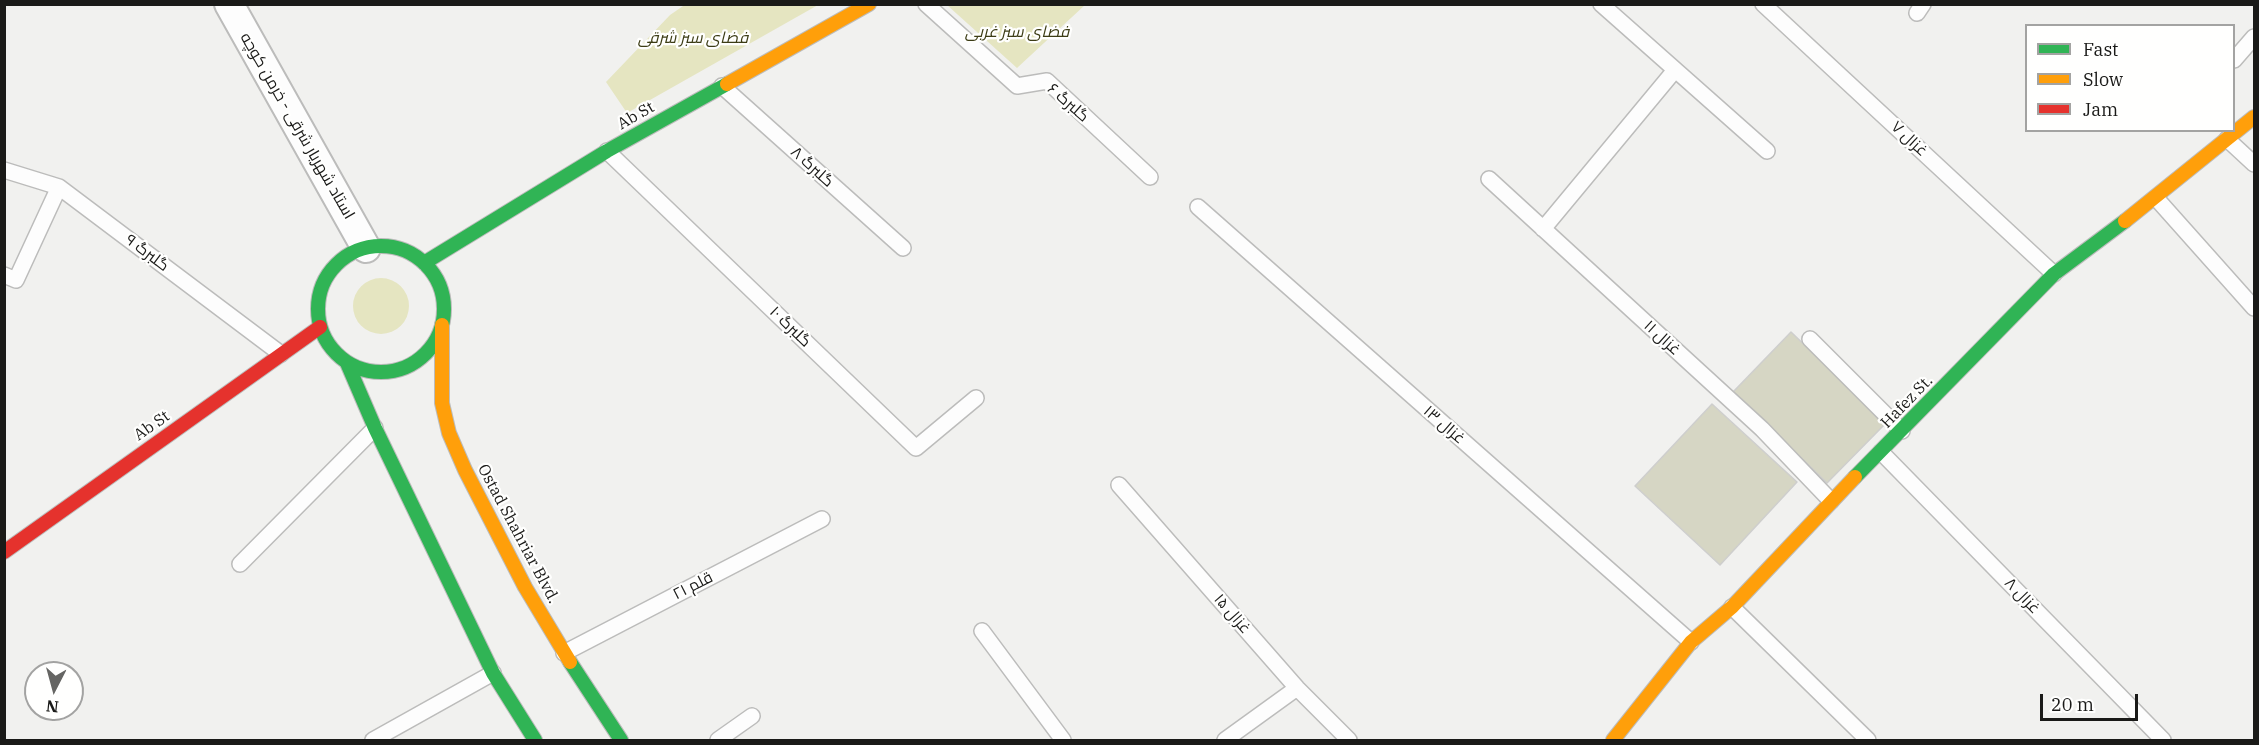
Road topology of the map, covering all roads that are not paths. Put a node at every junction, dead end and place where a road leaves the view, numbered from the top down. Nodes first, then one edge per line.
1 (229, 4) edge
2 (869, 4) edge
3 (926, 4) edge
4 (1601, 4) edge
5 (1763, 4) edge
6 (2254, 37) edge
7 (2235, 59) edge
8 (1675, 70) junction
9 (722, 86) junction
10 (2254, 117) edge
11 (2227, 139) junction
12 (607, 151) junction
13 (1767, 151) dead end
14 (2254, 164) edge
15 (4, 170) edge
16 (1150, 177) dead end
17 (1489, 179) dead end
18 (59, 187) junction
19 (2156, 198) junction
20 (1198, 207) dead end
21 (1543, 229) junction
22 (366, 248) junction
23 (903, 248) dead end
24 (424, 263) junction
25 (2054, 274) junction
26 (4, 275) edge
27 (2254, 308) edge
28 (442, 325) junction
29 (320, 327) junction
30 (1810, 339) dead end
31 (281, 354) junction
32 (347, 363) junction
33 (976, 398) dead end
34 (375, 428) junction
35 (1902, 431) junction
36 (1881, 452) junction
37 (1119, 485) dead end
38 (1831, 501) junction
39 (822, 519) dead end
40 (4, 528) edge
41 (23, 538) junction
42 (4, 552) edge
43 (240, 564) dead end
44 (1732, 607) junction
45 (982, 631) dead end
46 (1691, 642) junction
47 (564, 653) junction
48 (493, 673) junction
49 (1297, 688) junction
50 (752, 716) dead end
51 (373, 741) edge
52 (535, 741) edge
53 (621, 741) edge
54 (717, 741) edge
55 (1062, 741) edge
56 (1225, 741) edge
57 (1348, 741) edge
58 (1613, 741) edge
59 (1868, 741) edge
60 (2163, 741) edge

1 - 22 street, استاد شهریار شرقی - خرمن کوچه
2 - 9 main road, Ab St
3 - 16 lane, گلبرگ ۶
4 - 8 lane
5 - 25 lane, غزال ۷
6 - 7 lane
8 - 13 lane
8 - 21 lane
9 - 12 main road, Ab St
9 - 23 lane, گلبرگ ۸
10 - 11 main road, Hafez St.
11 - 14 lane
11 - 19 main road, Hafez St.
12 - 24 main road, Ab St
12 - 33 lane, گلبرگ ۱۰
15 - 18 lane, گلبرگ ۹
17 - 21 lane, غزال ۱۱
18 - 26 lane
18 - 31 lane, گلبرگ ۹
19 - 25 main road, Hafez St.
19 - 27 lane
20 - 46 lane, غزال ۱۳
21 - 38 lane, غزال ۱۱
22 - 24 main road
22 - 29 main road
24 - 28 main road
25 - 35 main road, Hafez St.
28 - 32 main road
28 - 47 main road, Ostad Shahriar Blvd.
29 - 31 main road, Ab St
29 - 32 main road
30 - 35 lane
31 - 41 main road, Ab St
32 - 34 main road
34 - 43 lane
34 - 48 main road
35 - 36 main road, Hafez St.
36 - 38 main road, Hafez St.
36 - 60 lane, غزال ۸
37 - 49 lane, غزال ۱۵
38 - 44 main road, Hafez St.
39 - 47 lane, قلم ۲۱
40 - 41 lane
41 - 42 main road, Ab St
44 - 46 main road, Hafez St.
44 - 59 lane
45 - 55 lane
46 - 58 main road, Hafez St.
47 - 53 main road, Ostad Shahriar Blvd.
48 - 51 lane
48 - 52 main road
49 - 56 lane
49 - 57 lane, غزال ۱۵
50 - 54 lane

